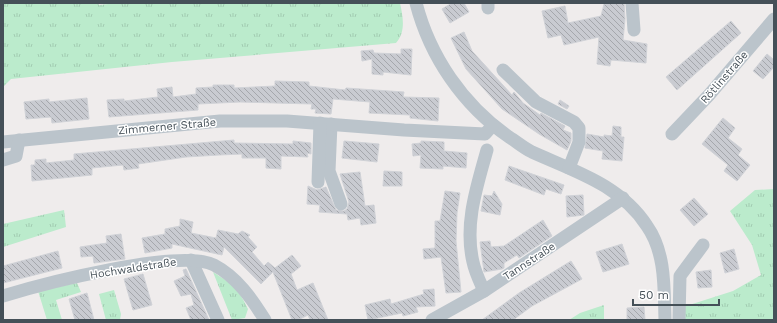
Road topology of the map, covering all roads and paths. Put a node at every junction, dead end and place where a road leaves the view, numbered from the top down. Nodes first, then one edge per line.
1 (416, 3) edge
2 (632, 3) edge
3 (774, 19) edge
4 (634, 30) dead end
5 (503, 70) dead end
6 (326, 124) junction
7 (493, 125) junction
8 (672, 134) dead end
9 (19, 140) junction
10 (3, 142) edge
11 (487, 150) dead end
12 (3, 160) edge
13 (569, 168) junction
14 (318, 182) dead end
15 (623, 198) junction
16 (341, 204) dead end
17 (703, 245) dead end
18 (191, 260) junction
19 (484, 291) junction
20 (3, 296) edge
21 (262, 319) edge
22 (218, 320) edge
23 (432, 320) edge
24 (665, 320) edge
25 (679, 320) edge

1 - 7 street
2 - 4 street
3 - 8 street, Rötlinstraße
5 - 13 street
6 - 7 street, Zimmerner Straße
6 - 9 street, Zimmerner Straße
6 - 14 street
6 - 16 street
7 - 13 street
9 - 10 street, Zimmerner Straße
9 - 12 street
11 - 19 street
13 - 15 street
15 - 19 street, Tannstraße
15 - 24 street
17 - 25 street
18 - 20 street, Hochwaldstraße
18 - 21 street, Hochwaldstraße
18 - 22 street
19 - 23 street, Tannstraße

